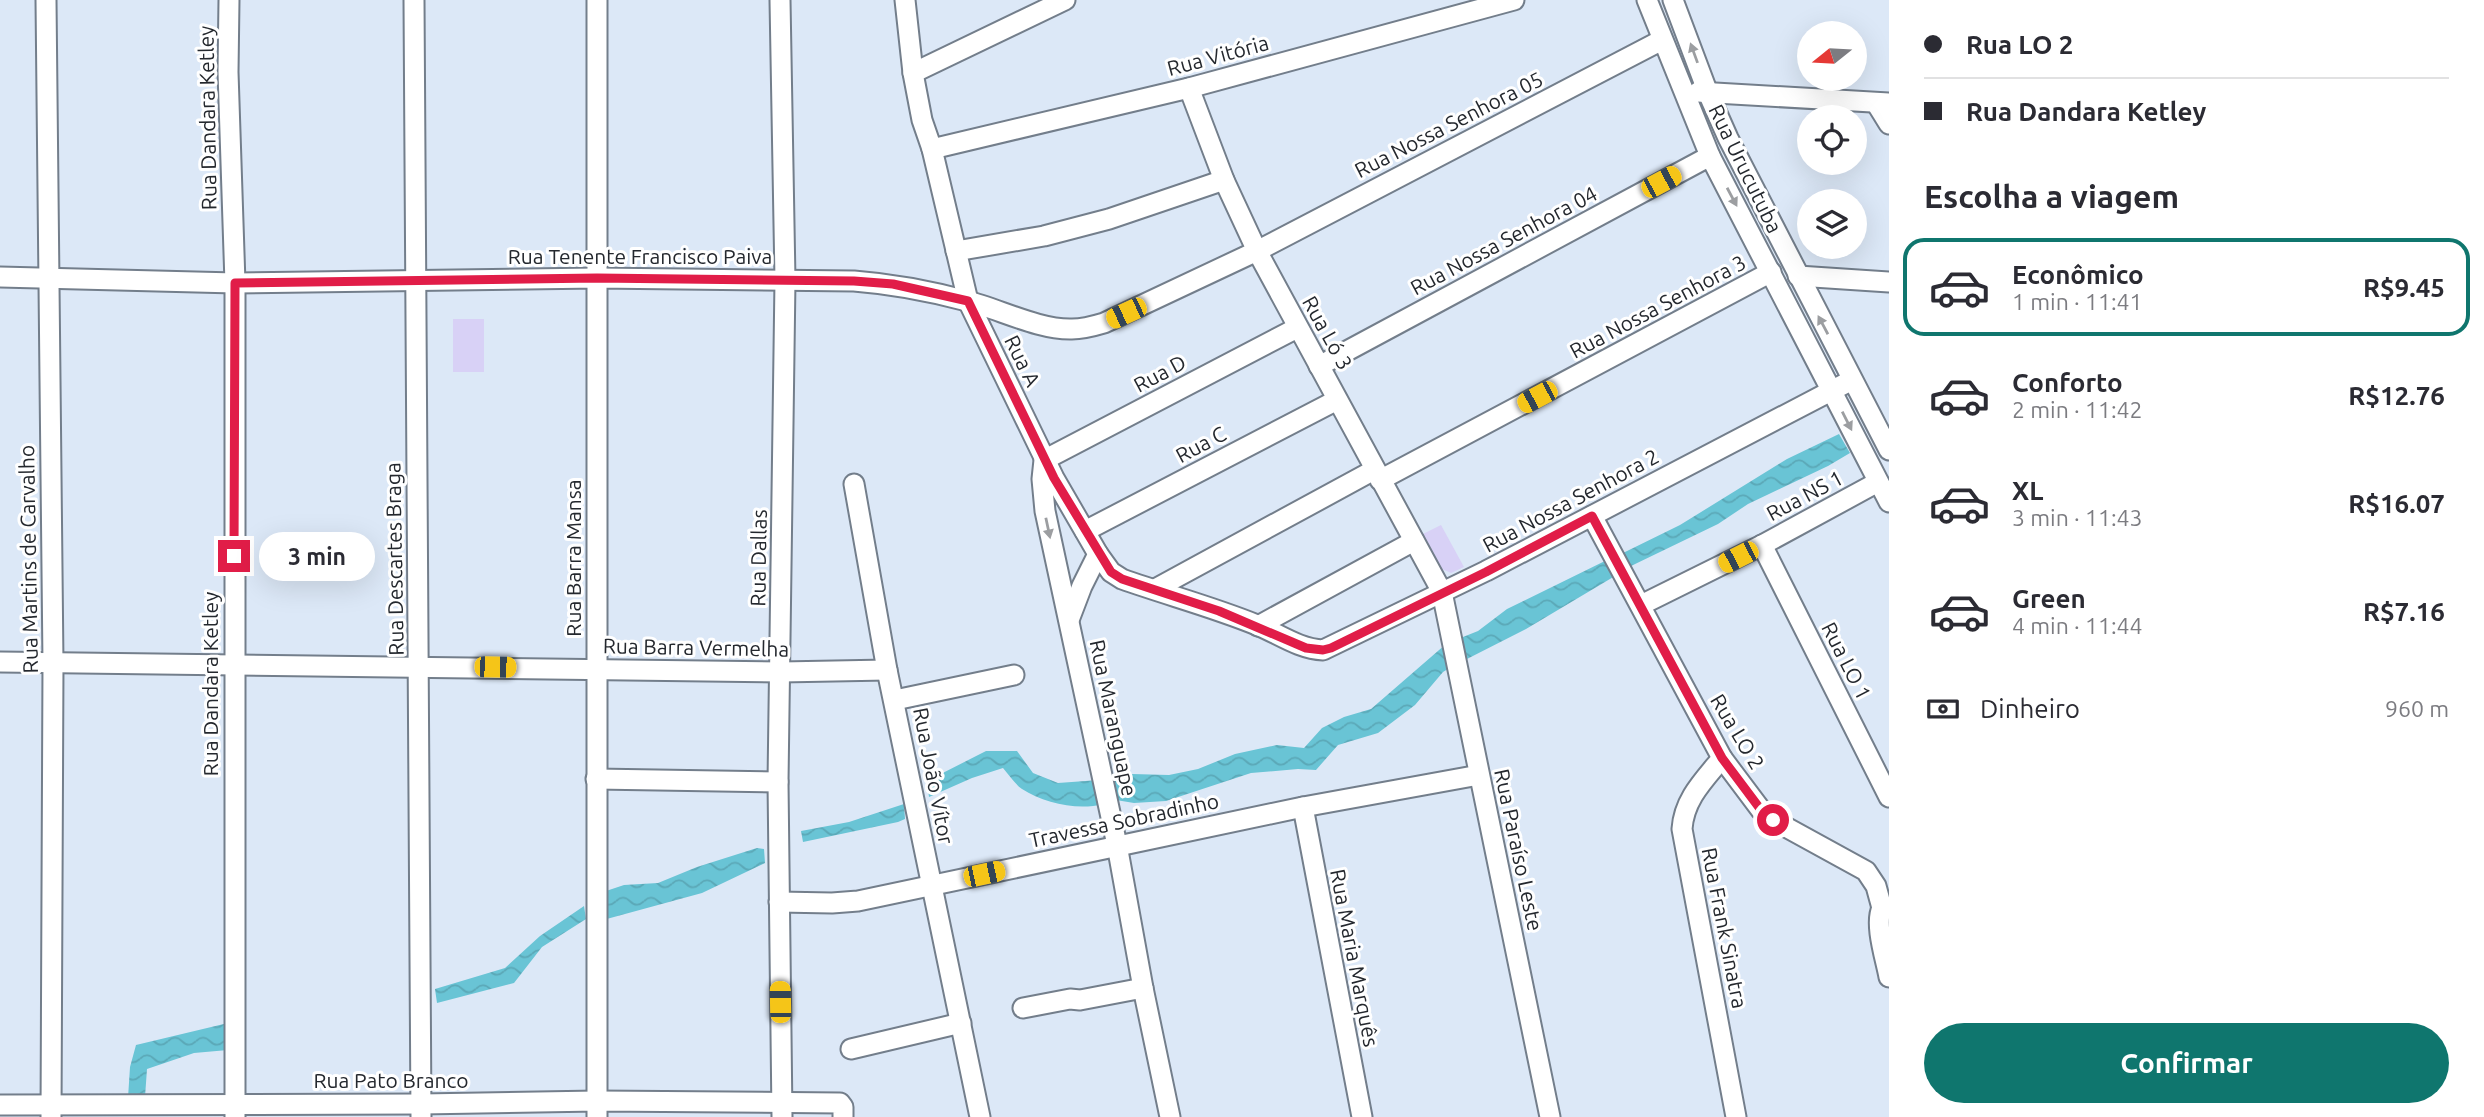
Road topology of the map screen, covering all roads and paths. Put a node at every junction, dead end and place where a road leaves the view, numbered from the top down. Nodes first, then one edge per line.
1 (46, 0) edge
2 (229, 0) edge
3 (414, 0) edge
4 (597, 0) edge
5 (780, 0) edge
6 (905, 0) edge
7 (1065, 0) edge
8 (1514, 0) edge
9 (1647, 0) edge
10 (1673, 0) edge
11 (1662, 40) junction
12 (913, 73) junction
13 (1189, 88) junction
14 (1684, 92) junction
15 (1708, 93) junction
16 (1883, 103) edge
17 (1889, 124) edge
18 (932, 149) junction
19 (1710, 156) junction
20 (1224, 180) junction
21 (956, 251) junction
22 (1257, 251) junction
23 (1772, 272) junction
24 (1798, 276) junction
25 (0, 277) edge
26 (48, 277) junction
27 (597, 278) junction
28 (414, 279) junction
29 (785, 280) junction
30 (1889, 282) edge
31 (235, 283) junction
32 (968, 301) junction
33 (1297, 328) junction
34 (1319, 366) junction
35 (1852, 380) junction
36 (1832, 391) junction
37 (1337, 400) junction
38 (1889, 450) edge
39 (1044, 460) junction
40 (1377, 475) junction
41 (1878, 482) junction
42 (854, 484) dead end
43 (1889, 502) edge
44 (1592, 516) junction
45 (1085, 531) junction
46 (1414, 541) junction
47 (1762, 545) junction
48 (1098, 554) junction
49 (1155, 589) junction
50 (1442, 592) junction
51 (1641, 605) junction
52 (1069, 622) junction
53 (1258, 626) junction
54 (1306, 648) joint
55 (0, 662) edge
56 (53, 664) junction
57 (234, 666) junction
58 (420, 666) junction
59 (596, 669) junction
60 (887, 670) junction
61 (780, 672) junction
62 (1014, 675) dead end
63 (895, 700) junction
64 (1722, 758) junction
65 (1479, 775) junction
66 (596, 779) junction
67 (778, 782) junction
68 (1889, 797) edge
69 (1303, 807) junction
70 (1117, 845) junction
71 (931, 886) junction
72 (779, 902) junction
73 (1885, 907) edge
74 (1889, 977) edge
75 (1143, 988) junction
76 (1023, 1008) dead end
77 (961, 1023) junction
78 (851, 1048) dead end
79 (0, 1105) edge
80 (597, 1109) edge
81 (51, 1110) edge
82 (782, 1110) edge
83 (235, 1111) edge
84 (421, 1111) edge
85 (843, 1117) edge
86 (980, 1117) edge
87 (1170, 1117) edge
88 (1362, 1117) edge
89 (1550, 1117) edge
90 (1736, 1117) edge

1 - 26 street, Rua Martins de Carvalho
2 - 31 street, Rua Dandara Ketley
3 - 28 street, Rua Descartes Braga
4 - 27 street, Rua Barra Mansa
5 - 29 street, Rua Dallas
6 - 12 street, Rua A
7 - 12 street
8 - 13 street, Rua Vitória
9 - 11 street, Rua Urucutuba
15 -> 10 street, Rua Urucutuba
11 - 14 street, Rua Urucutuba
11 - 22 street, Rua Nossa Senhora 05
12 - 18 street, Rua A
13 - 18 street, Rua Vitória
13 - 20 street, Rua Ló 3
14 - 15 street
14 - 19 street, Rua Urucutuba
15 - 16 street
15 - 24 street, Rua Urucutuba
16 - 17 street
18 - 21 street, Rua A
19 -> 23 street, Rua Urucutuba
19 - 34 street, Rua Nossa Senhora 04
20 - 21 street
20 - 22 street, Rua Ló 3
21 - 32 street, Rua A
22 - 32 street, Rua Tenente Francisco Paiva
22 - 33 street, Rua Ló 3
23 - 36 street, Rua Urucutuba
23 - 40 street, Rua Nossa Senhora 3
24 - 30 street
35 -> 24 street, Rua Urucutuba
25 - 26 street, Rua Tenente Francisco Paiva
26 - 31 street, Rua Tenente Francisco Paiva
26 - 56 street, Rua Martins de Carvalho
27 - 28 street, Rua Tenente Francisco Paiva
27 - 29 street, Rua Tenente Francisco Paiva
27 - 59 street, Rua Barra Mansa
28 - 31 street, Rua Tenente Francisco Paiva
28 - 58 street, Rua Descartes Braga
29 - 32 street, Rua Tenente Francisco Paiva
29 - 61 street, Rua Dallas
31 - 57 street, Rua Dandara Ketley
32 - 39 street, Rua A
33 - 34 street, Rua Ló 3
33 - 39 street, Rua D
34 - 37 street, Rua Ló 3
35 - 36 street, Rua Nossa Senhora 2
35 - 38 street, Rua Urucutuba
36 -> 41 street, Rua Urucutuba
36 - 44 street, Rua Nossa Senhora 2
37 - 40 street, Rua Ló 3
37 - 45 street, Rua C
39 - 45 street, Rua A
39 -> 52 street, Rua Maranguape
40 - 46 street, Rua Ló 3
40 - 49 street, Rua Nossa Senhora 3
41 - 43 street, Rua Urucutuba
41 - 47 street, Rua NS 1
42 - 60 street, Rua João Vítor
44 - 50 street, Rua Nossa Senhora 2
44 - 51 street, Rua LO 2
45 - 48 street, Rua A
46 - 50 street, Rua Ló 3
46 - 53 street
47 - 51 street, Rua NS 1
47 - 68 street, Rua LO 1
48 - 49 street, Rua A
48 - 52 street, Rua Maranguape
49 - 53 street, Rua A
50 - 54 street, Rua Nossa Senhora 2
50 - 65 street, Rua Paraíso Leste
51 - 64 street, Rua LO 2
52 - 70 street, Rua Maranguape
53 - 54 street, Rua A
55 - 56 street, Rua Barra Vermelha
56 - 57 street, Rua Barra Vermelha
56 - 81 street, Rua Martins de Carvalho
57 - 58 street, Rua Barra Vermelha
57 - 83 street, Rua Dandara Ketley
58 - 59 street, Rua Barra Vermelha
58 - 84 street, Rua Descartes Braga
59 - 61 street, Rua Barra Vermelha
59 - 66 street, Rua Barra Mansa
60 - 61 street, Rua Barra Vermelha
60 - 63 street, Rua João Vítor
61 - 67 street, Rua Dallas
62 - 63 street
63 - 71 street, Rua João Vítor
64 - 73 street, Rua LO 2
64 - 90 street, Rua Frank Sinatra
65 - 69 street, Travessa Sobradinho
65 - 89 street, Rua Paraíso Leste
66 - 67 street
66 - 80 street, Rua Barra Mansa
67 - 72 street, Rua Dallas
69 - 70 street, Travessa Sobradinho
69 - 88 street, Rua Maria Marquês
70 - 71 street, Travessa Sobradinho
70 - 75 street, Rua Maranguape
71 - 72 street, Travessa Sobradinho
71 - 77 street, Rua João Vítor
72 - 82 street, Rua Dallas
73 - 74 street
75 - 76 street
75 - 87 street, Rua Maranguape
77 - 78 street
77 - 86 street, Rua João Vítor
79 - 81 street, Rua Pato Branco
80 - 82 street, Rua Pato Branco
80 - 84 street, Rua Pato Branco
81 - 83 street, Rua Pato Branco
82 - 85 street, Rua Pato Branco
83 - 84 street, Rua Pato Branco

